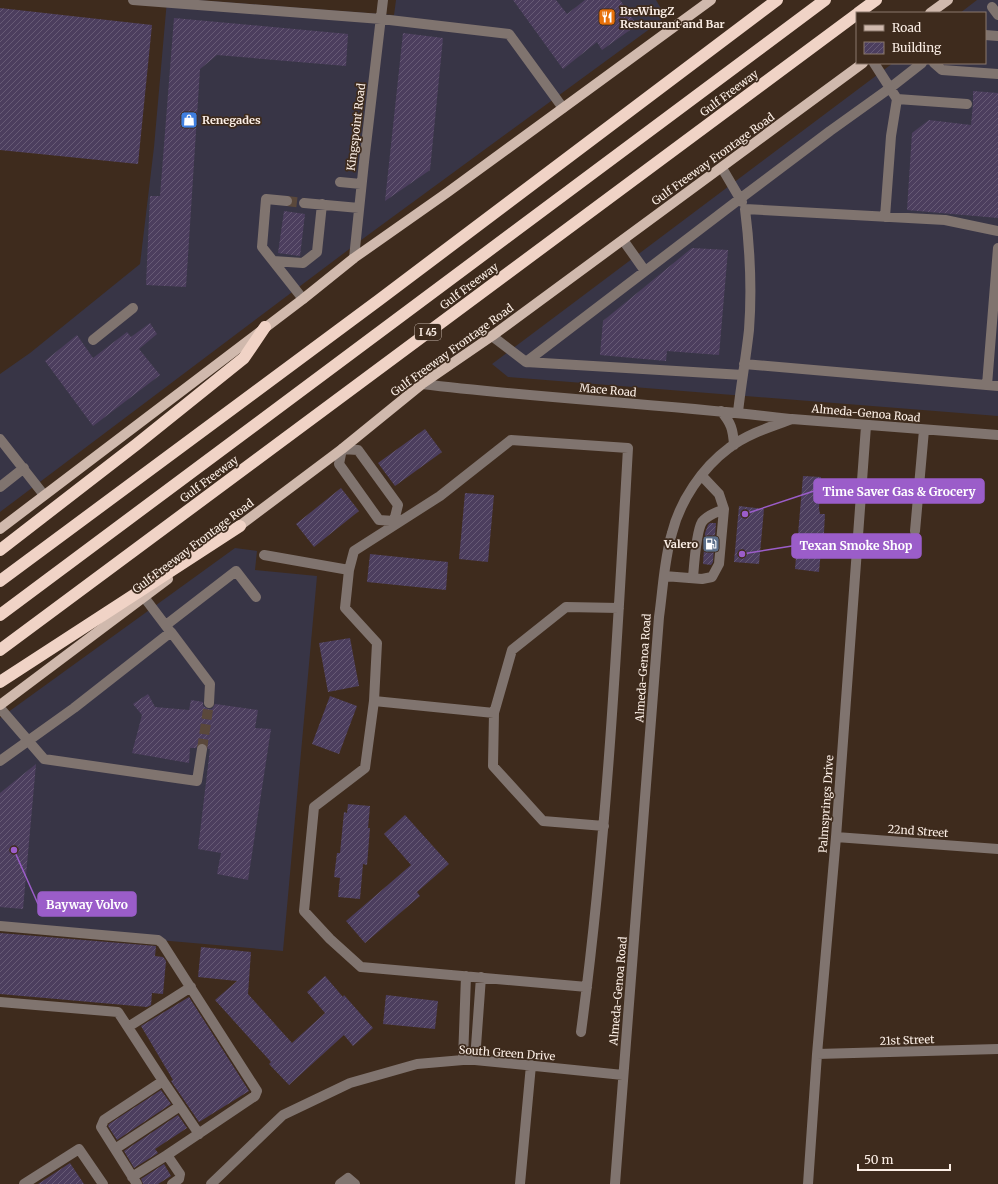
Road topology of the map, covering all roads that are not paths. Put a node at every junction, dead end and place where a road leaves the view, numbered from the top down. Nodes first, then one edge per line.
1 (133, 0) edge
2 (383, 0) edge
3 (711, 0) edge
4 (776, 0) edge
5 (825, 0) edge
6 (876, 0) edge
7 (948, 0) edge
8 (861, 12) edge
9 (931, 12) edge
10 (856, 15) edge
11 (381, 20) junction
12 (986, 35) edge
13 (998, 36) edge
14 (862, 64) edge
15 (875, 64) edge
16 (921, 64) edge
17 (935, 64) edge
18 (998, 74) edge
19 (890, 88) junction
20 (898, 99) junction
21 (967, 104) dead end
22 (564, 108) junction
23 (722, 168) junction
24 (340, 182) dead end
25 (361, 184) junction
26 (741, 198) junction
27 (287, 201) tunnel mouth
28 (304, 203) tunnel mouth
29 (322, 204) junction
30 (359, 208) junction
31 (745, 210) junction
32 (885, 217) junction
33 (998, 231) edge
34 (624, 240) junction
35 (998, 248) edge
36 (354, 258) junction
37 (273, 260) junction
38 (645, 271) junction
39 (303, 299) junction
40 (133, 308) dead end
41 (265, 327) junction
42 (492, 336) junction
43 (93, 340) dead end
44 (526, 362) junction
45 (744, 364) junction
46 (743, 375) junction
47 (422, 384) junction
48 (987, 385) junction
49 (998, 386) edge
50 (721, 411) junction
51 (738, 412) junction
52 (792, 419) junction
53 (866, 426) junction
54 (924, 430) junction
55 (998, 435) edge
56 (0, 438) edge
57 (734, 445) junction
58 (342, 449) junction
59 (24, 468) junction
60 (702, 476) junction
61 (0, 487) edge
62 (44, 495) junction
63 (724, 509) junction
64 (395, 523) junction
65 (240, 526) junction
66 (0, 529) edge
67 (915, 531) dead end
68 (0, 550) edge
69 (264, 555) dead end
70 (349, 570) junction
71 (664, 576) junction
72 (693, 578) junction
73 (0, 581) edge
74 (144, 597) junction
75 (256, 597) dead end
76 (619, 608) junction
77 (0, 615) edge
78 (168, 628) junction
79 (0, 650) edge
80 (0, 682) edge
81 (374, 702) junction
82 (209, 703) tunnel mouth
83 (0, 705) edge
84 (0, 708) edge
85 (494, 712) junction
86 (27, 741) junction
87 (202, 749) tunnel mouth
88 (0, 761) edge
89 (604, 826) junction
90 (836, 837) junction
91 (998, 849) edge
92 (0, 926) edge
93 (466, 976) junction
94 (481, 978) junction
95 (191, 987) junction
96 (587, 987) junction
97 (0, 1002) edge
98 (128, 1027) junction
99 (581, 1032) dead end
100 (998, 1049) edge
101 (818, 1054) junction
102 (463, 1060) junction
103 (475, 1060) junction
104 (531, 1065) junction
105 (623, 1075) junction
106 (163, 1081) junction
107 (180, 1106) junction
108 (199, 1134) junction
109 (115, 1149) junction
110 (167, 1155) junction
111 (134, 1181) edge
112 (24, 1184) edge
113 (102, 1184) edge
114 (172, 1184) edge
115 (212, 1184) edge
116 (340, 1184) edge
117 (355, 1184) edge
118 (520, 1184) edge
119 (615, 1184) edge
120 (808, 1184) edge

1 - 11 street
2 - 11 street, Kingspoint Road
3 - 22 main road
4 - 73 highway
5 - 77 highway, Gulf Freeway / I 45
6 - 8 highway, Gulf Freeway / I 45
7 - 9 main road
10 - 79 highway, Gulf Freeway / I 45
11 - 22 street
11 - 25 street, Kingspoint Road
12 - 13 street
14 - 23 main road, Gulf Freeway Frontage Road
15 - 19 street
16 - 19 street
17 - 18 street
19 - 20 street
19 - 26 street
20 - 21 street
20 - 32 street
22 - 36 main road
23 - 26 street
23 - 34 main road, Gulf Freeway Frontage Road
24 - 25 street
25 - 30 street, Kingspoint Road
26 - 31 street
26 - 38 street
27 - 37 street
28 - 29 street
29 - 30 street
29 - 37 street
30 - 36 street, Kingspoint Road
31 - 32 street
31 - 45 street
32 - 33 street
34 - 38 street
34 - 42 main road, Gulf Freeway Frontage Road
35 - 48 street
36 - 39 main road
37 - 39 street
38 - 44 street
39 - 41 main road
40 - 43 street
41 - 62 main road
41 - 68 highway
42 - 44 street
42 - 47 main road, Gulf Freeway Frontage Road
44 - 46 street
45 - 46 street
45 - 48 street
46 - 51 street
47 - 50 street, Mace Road
47 - 58 main road, Gulf Freeway Frontage Road
48 - 49 street
50 - 51 street, Mace Road
50 - 57 street
51 - 52 street, Mace Road
52 - 53 street, Almeda-Genoa Road
52 - 57 street, Almeda-Genoa Road
53 - 54 street, Almeda-Genoa Road
53 - 90 street, Palmsprings Drive
54 - 55 street, Almeda-Genoa Road
54 - 67 street
56 - 59 street
57 - 60 street, Almeda-Genoa Road
58 - 64 street
58 - 64 street
58 - 65 main road, Gulf Freeway Frontage Road
59 - 61 street
59 - 62 street
60 - 63 street
60 - 71 street, Almeda-Genoa Road
62 - 66 main road
63 - 72 street
63 - 72 street
64 - 70 street
64 - 76 street
65 - 74 main road, Gulf Freeway Frontage Road
65 - 80 highway
69 - 70 street
70 - 81 street
71 - 72 street
71 - 105 street, Almeda-Genoa Road
74 - 78 street
74 - 83 main road, Gulf Freeway Frontage Road
75 - 78 street
76 - 85 street
76 - 89 street
78 - 82 street
78 - 86 street
81 - 85 street
81 - 93 street
84 - 86 street
85 - 89 street
86 - 87 street
86 - 88 street
89 - 96 street
90 - 91 street, 22nd Street
90 - 101 street, Palmsprings Drive
92 - 95 street
93 - 94 street
93 - 102 street
94 - 96 street
94 - 103 street
95 - 98 street
95 - 108 street
96 - 99 street
97 - 98 street
98 - 106 street
100 - 101 street, 21st Street
101 - 120 street, Palmsprings Drive
102 - 103 street, South Green Drive
102 - 115 street, South Green Drive
103 - 104 street, South Green Drive
104 - 105 street, South Green Drive
104 - 118 street
105 - 119 street, Almeda-Genoa Road
106 - 107 street
106 - 109 street
107 - 108 street
107 - 109 street
108 - 110 street
109 - 111 street
110 - 111 street
110 - 114 street
112 - 113 street
116 - 117 street

